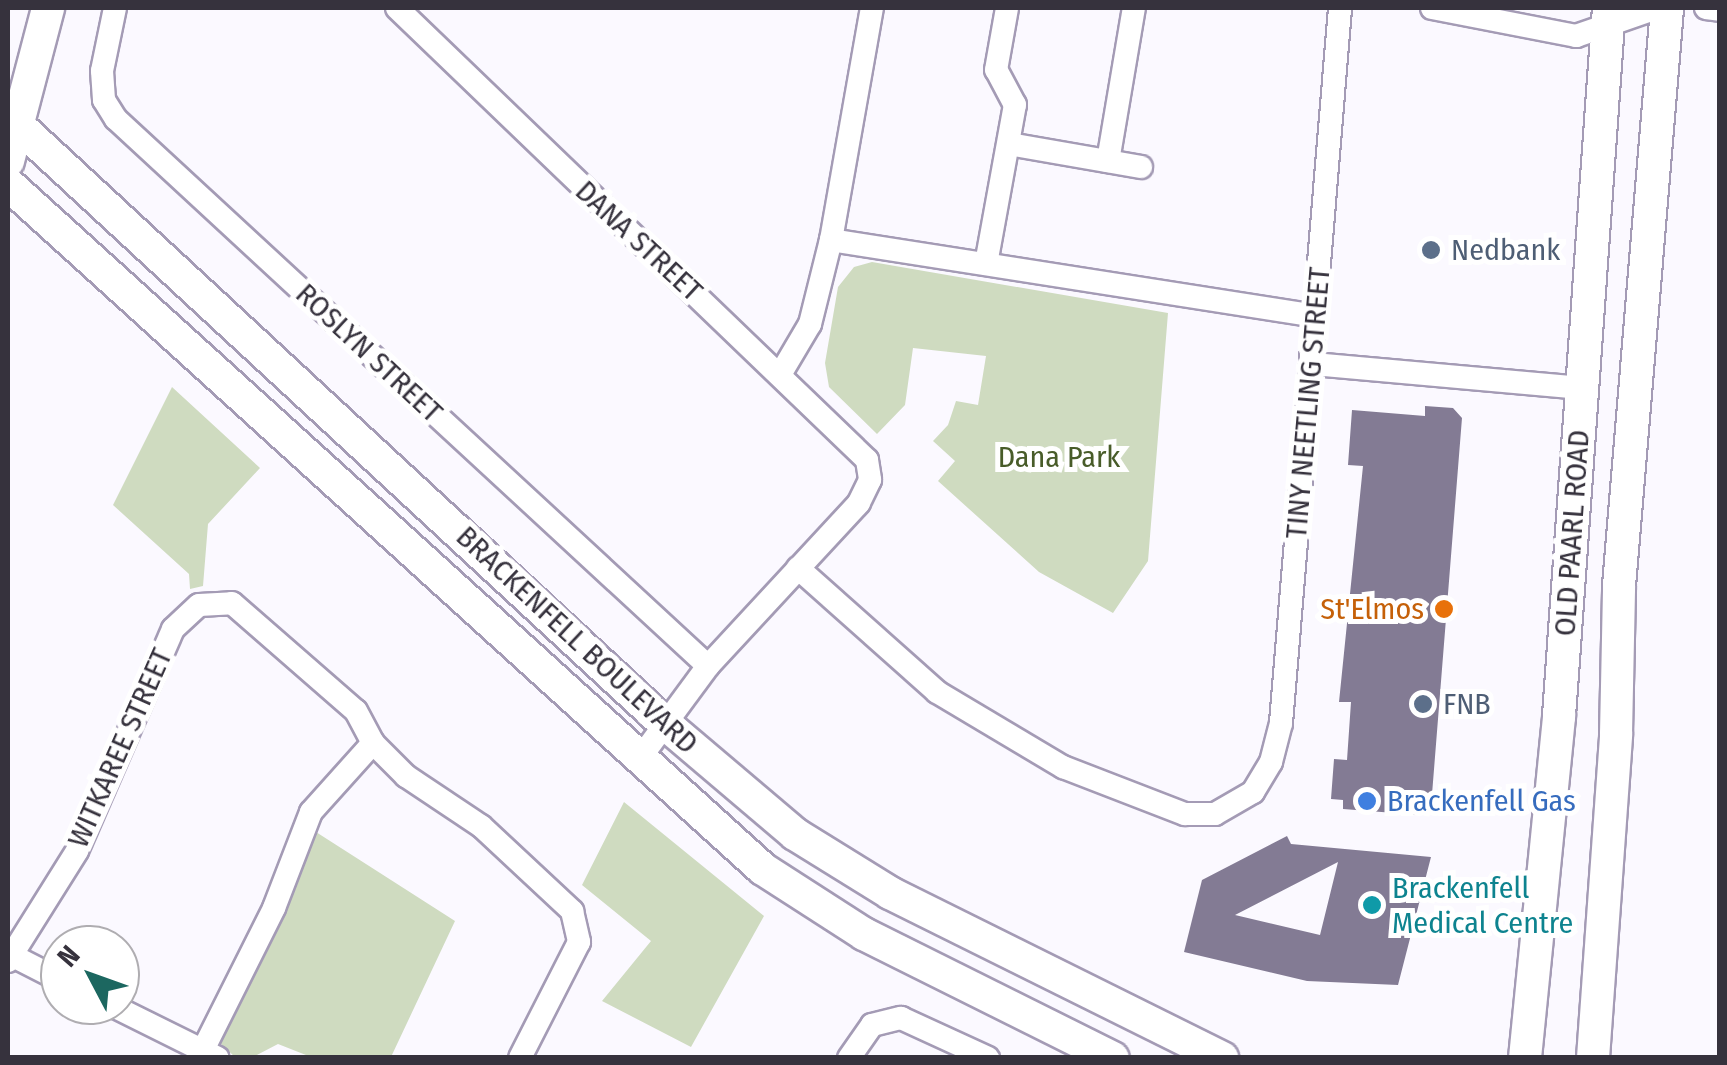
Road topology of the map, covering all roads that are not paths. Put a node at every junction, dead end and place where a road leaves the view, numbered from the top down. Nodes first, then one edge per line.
1 (48, 8) edge
2 (115, 8) edge
3 (397, 8) edge
4 (872, 8) edge
5 (1007, 8) edge
6 (1134, 8) edge
7 (1340, 8) edge
8 (1432, 8) edge
9 (1656, 8) edge
10 (1667, 8) edge
11 (1706, 8) edge
12 (1720, 10) edge
13 (1609, 18) edge
14 (13, 121) edge
15 (1008, 144) junction
16 (1108, 161) junction
17 (8, 162) edge
18 (1141, 167) dead end
19 (8, 184) edge
20 (831, 240) junction
21 (986, 264) junction
22 (1314, 316) junction
23 (1313, 364) junction
24 (782, 373) junction
25 (1582, 388) junction
26 (798, 568) junction
27 (708, 666) junction
28 (663, 722) junction
29 (373, 743) junction
30 (638, 761) junction
31 (9, 958) edge
32 (40, 971) edge
33 (140, 1019) edge
34 (210, 1054) edge
35 (520, 1058) edge
36 (849, 1058) edge
37 (988, 1058) edge
38 (1113, 1058) edge
39 (1222, 1058) edge
40 (1525, 1058) edge
41 (1593, 1058) edge

1 - 14 street
2 - 27 street, ROSLYN STREET
3 - 24 street, DANA STREET
4 - 20 street
5 - 15 street
6 - 16 street
7 - 22 street, TINY NEETLING STREET
8 - 13 street
9 - 13 street
10 - 41 street, OLD PAARL ROAD
11 - 12 street
13 - 25 street, OLD PAARL ROAD
14 - 17 street
14 - 28 street, BRACKENFELL BOULEVARD
15 - 16 street
15 - 21 street
16 - 18 street
19 - 30 street, BRACKENFELL BOULEVARD
20 - 21 street
20 - 24 street
21 - 22 street
22 - 23 street, TINY NEETLING STREET
23 - 25 street
23 - 26 street, TINY NEETLING STREET
24 - 26 street, DANA STREET
25 - 40 street, OLD PAARL ROAD
26 - 27 street
27 - 28 street
28 - 30 street
28 - 39 street, BRACKENFELL BOULEVARD
29 - 31 street, WITKAREE STREET
29 - 34 street
29 - 35 street, WITKAREE STREET
30 - 38 street, BRACKENFELL BOULEVARD
31 - 32 street
33 - 34 street
36 - 37 street

